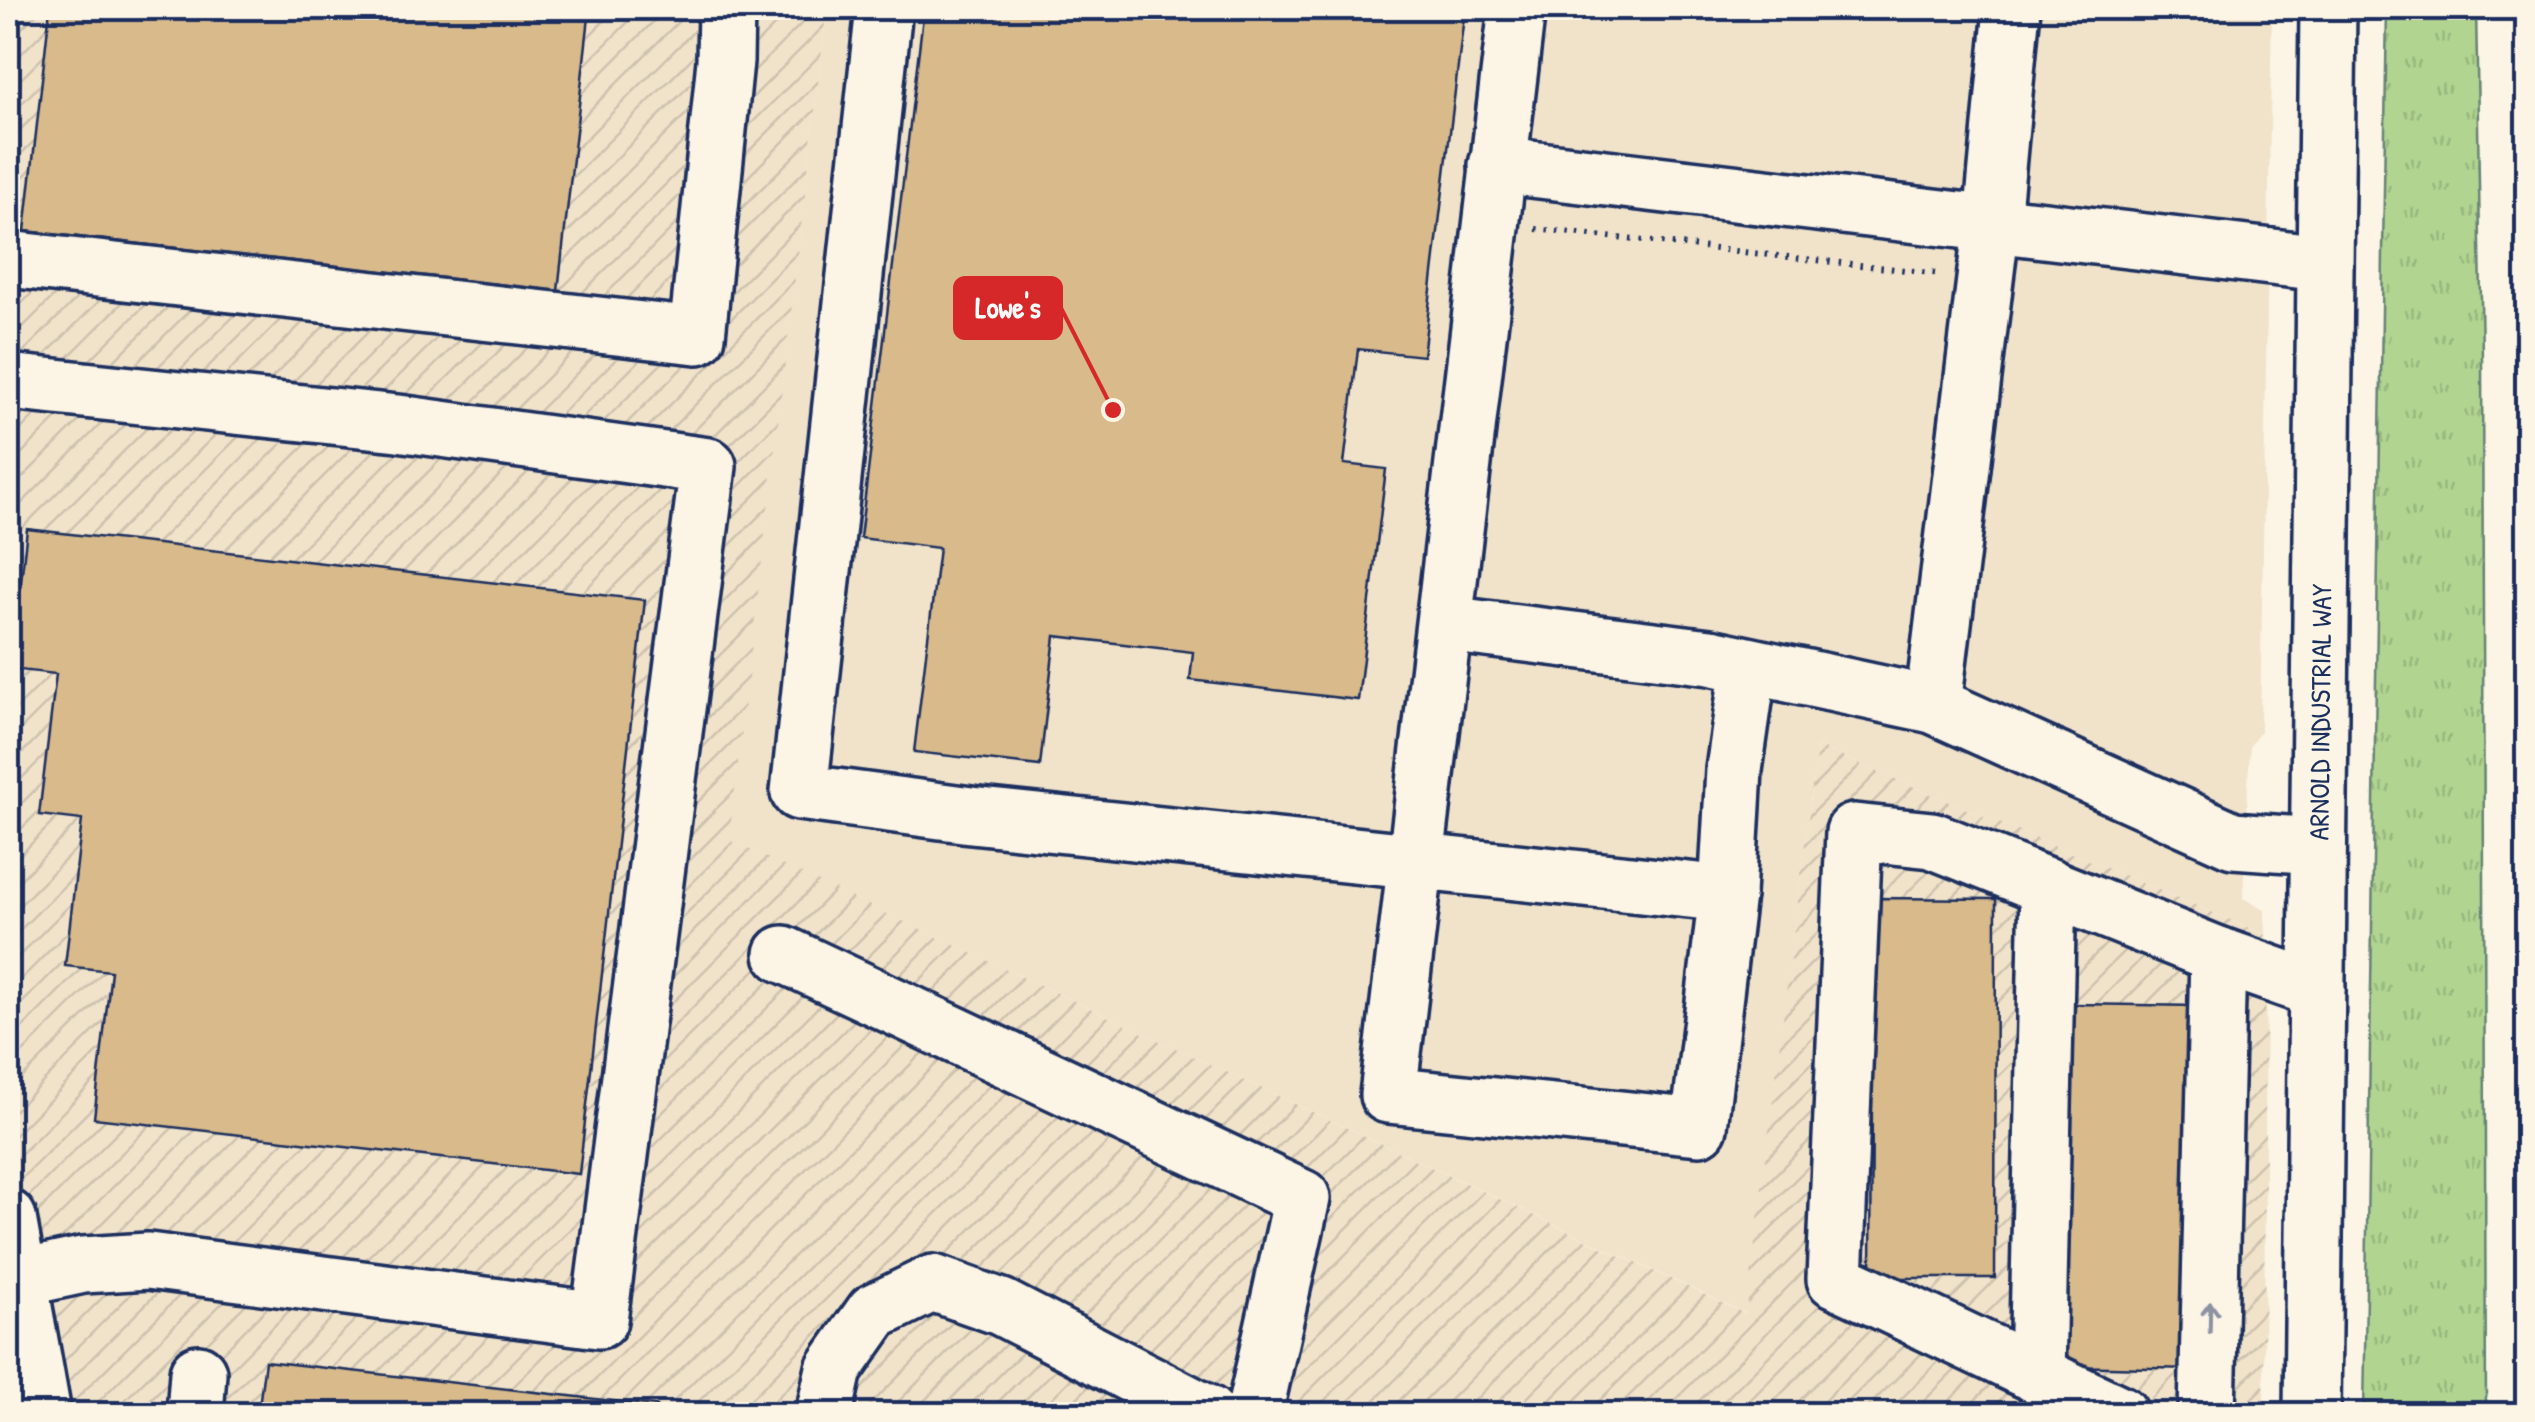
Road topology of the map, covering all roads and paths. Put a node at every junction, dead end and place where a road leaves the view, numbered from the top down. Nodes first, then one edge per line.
1 (726, 8) edge
2 (884, 8) edge
3 (1516, 8) edge
4 (2012, 8) edge
5 (2328, 8) edge
6 (1496, 165) junction
7 (1992, 222) junction
8 (1491, 224) junction
9 (8, 259) edge
10 (2322, 263) junction
11 (1949, 275) dead end
12 (8, 382) edge
13 (1446, 624) junction
14 (1749, 666) junction
15 (1933, 705) junction
16 (2317, 846) junction
17 (1415, 863) junction
18 (2048, 886) junction
19 (1727, 894) junction
20 (783, 954) dead end
21 (2218, 955) junction
22 (2317, 990) junction
23 (8, 1218) edge
24 (18, 1280) junction
25 (2037, 1375) junction
26 (44, 1414) edge
27 (824, 1414) edge
28 (1208, 1414) edge
29 (1254, 1414) edge
30 (2120, 1414) edge
31 (2207, 1414) edge
32 (2312, 1414) edge

1 - 9 street
2 - 17 street
3 - 6 street
4 - 7 street
5 - 10 street, ARNOLD INDUSTRIAL WAY
6 - 7 street
6 - 8 street
7 - 10 street
7 - 15 street
8 - 11 path
8 - 13 street
10 - 16 street, ARNOLD INDUSTRIAL WAY
12 - 24 street
13 - 14 street
13 - 17 street
14 - 15 street
14 - 19 street
15 - 16 street
16 - 22 street, ARNOLD INDUSTRIAL WAY
17 - 19 street
17 - 19 street
18 - 21 street
18 - 25 street
18 - 25 street
20 - 29 street
21 - 22 street
31 -> 21 street
22 - 32 street, ARNOLD INDUSTRIAL WAY
23 - 24 street
24 - 26 street
25 - 30 street
27 - 28 street

